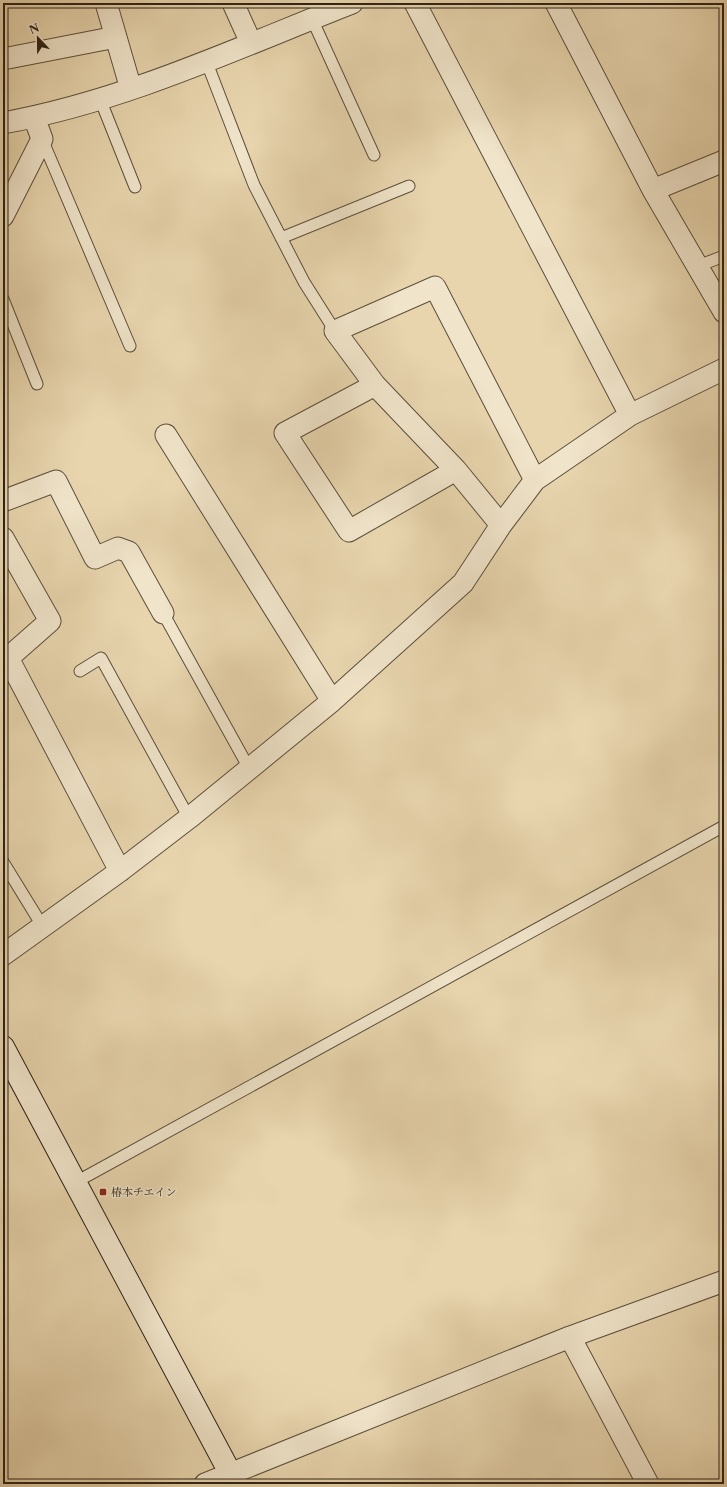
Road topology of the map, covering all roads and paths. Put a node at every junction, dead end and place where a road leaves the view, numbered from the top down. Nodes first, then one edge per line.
1 (106, 3) edge
2 (232, 3) edge
3 (352, 3) edge
4 (415, 3) edge
5 (556, 3) edge
6 (312, 18) junction
7 (116, 37) junction
8 (251, 42) junction
9 (3, 59) edge
10 (207, 63) junction
11 (131, 90) junction
12 (100, 99) junction
13 (34, 117) junction
14 (3, 123) edge
15 (42, 139) junction
16 (374, 155) dead end
17 (724, 161) edge
18 (409, 186) dead end
19 (135, 187) dead end
20 (653, 190) junction
21 (3, 216) edge
22 (281, 238) junction
23 (724, 256) edge
24 (698, 266) junction
25 (3, 299) edge
26 (724, 312) edge
27 (335, 331) junction
28 (130, 346) dead end
29 (724, 369) edge
30 (37, 384) dead end
31 (375, 385) junction
32 (630, 415) junction
33 (166, 435) dead end
34 (456, 470) junction
35 (535, 480) junction
36 (3, 501) edge
37 (501, 525) junction
38 (3, 538) edge
39 (163, 613) joint
40 (80, 671) dead end
41 (332, 701) junction
42 (250, 770) junction
43 (189, 818) junction
44 (724, 826) edge
45 (3, 862) edge
46 (120, 872) junction
47 (43, 926) junction
48 (3, 955) edge
49 (3, 1047) edge
50 (76, 1182) junction
51 (724, 1281) edge
52 (570, 1337) junction
53 (233, 1479) edge
54 (205, 1484) edge
55 (648, 1484) edge

1 - 7 street
2 - 8 street
3 - 6 street
4 - 32 street
5 - 20 street
6 - 8 street
6 - 16 lane
7 - 9 street
7 - 11 street
8 - 10 street
10 - 11 street
10 - 22 lane
11 - 12 street
12 - 13 street
12 - 19 lane
13 - 14 street
13 - 15 street
15 - 21 street
15 - 28 lane
17 - 20 street
18 - 22 lane
20 - 24 street
22 - 27 lane
23 - 24 lane
24 - 26 street
25 - 30 lane
27 - 31 street
27 - 35 street
29 - 32 street
31 - 34 street
31 - 34 street
32 - 35 street
33 - 41 street
34 - 37 street
35 - 37 street
36 - 39 street
37 - 41 street
38 - 46 street
39 - 42 lane
40 - 43 lane
41 - 42 street
42 - 43 street
43 - 46 street
44 - 50 lane
45 - 47 lane
46 - 47 street
47 - 48 street
49 - 50 street
50 - 53 street
51 - 52 street
52 - 53 street
52 - 55 street
53 - 54 street

